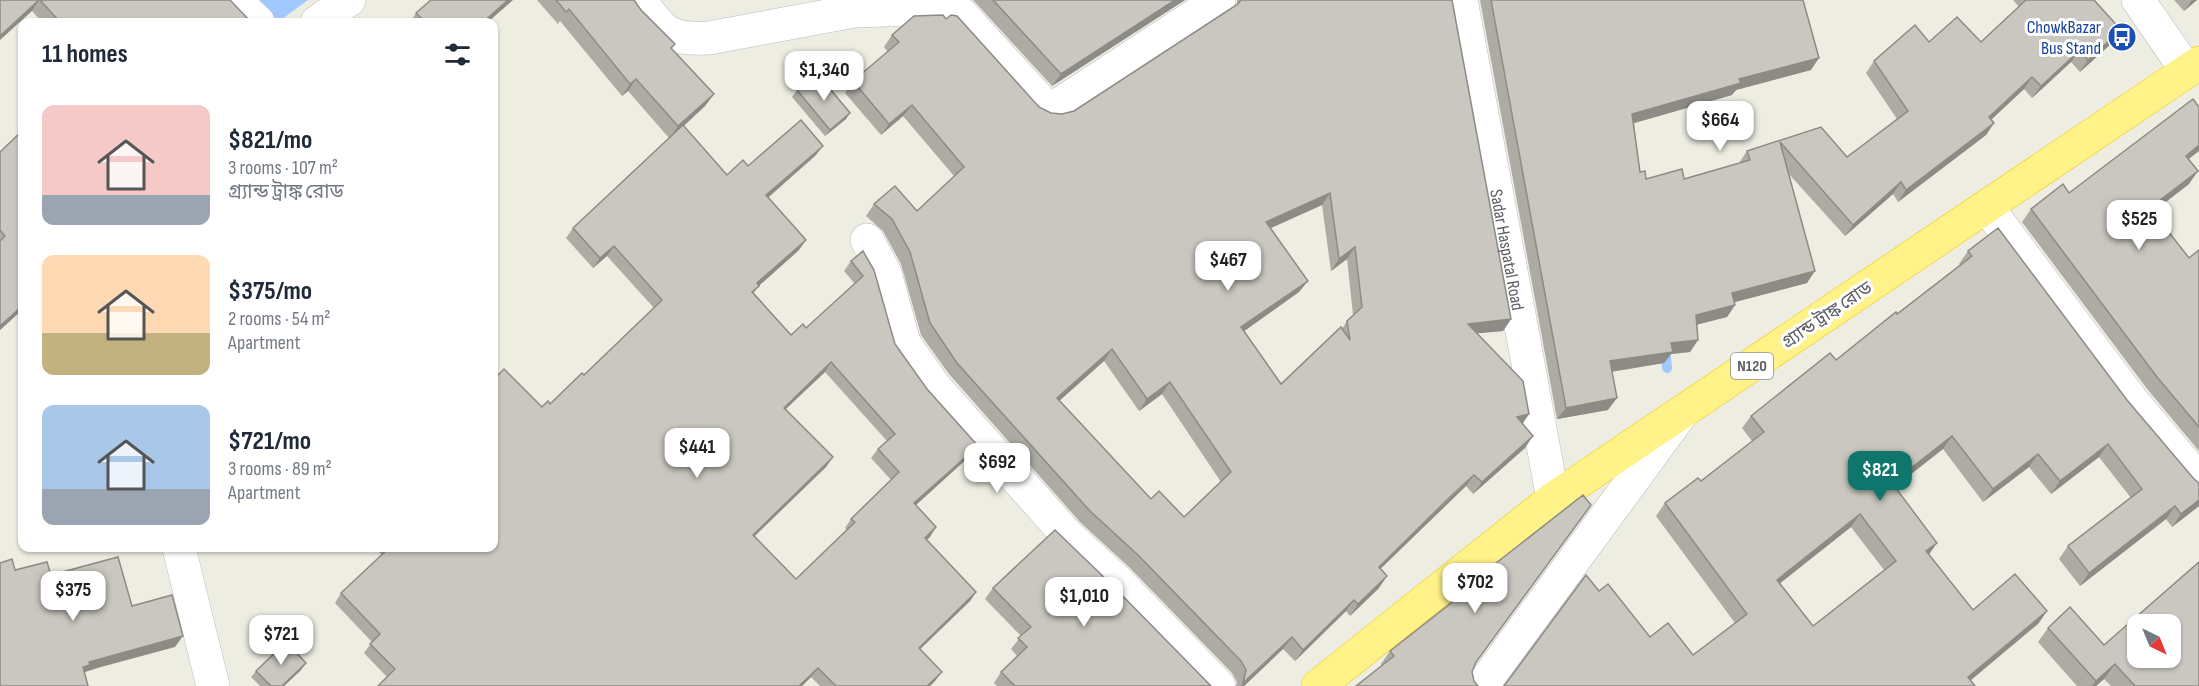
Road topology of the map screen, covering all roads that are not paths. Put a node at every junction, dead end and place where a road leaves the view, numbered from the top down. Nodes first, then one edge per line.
1 (235, 0) edge
2 (349, 0) edge
3 (640, 0) edge
4 (1219, 0) edge
5 (1461, 0) edge
6 (2138, 0) edge
7 (931, 4) edge
8 (254, 18) edge
9 (323, 18) edge
10 (2193, 67) edge
11 (1988, 207) junction
12 (867, 240) dead end
13 (1683, 412) junction
14 (2199, 480) edge
15 (1554, 499) junction
16 (180, 552) edge
17 (213, 686) edge
18 (1219, 686) edge
19 (1318, 686) edge
20 (1482, 686) edge

1 - 8 street
2 - 9 street
3 - 7 street
4 - 7 street
5 - 15 street, Sadar Haspatal Road
6 - 10 street
10 - 11 highway, গ্র্যান্ড ট্রাঙ্ক রোড / N120
11 - 13 highway, গ্র্যান্ড ট্রাঙ্ক রোড / N120
11 - 14 street
12 - 18 street
13 - 15 highway, গ্র্যান্ড ট্রাঙ্ক রোড / N120
13 - 20 street
15 - 19 highway, গ্র্যান্ড ট্রাঙ্ক রোড / N120
16 - 17 street

